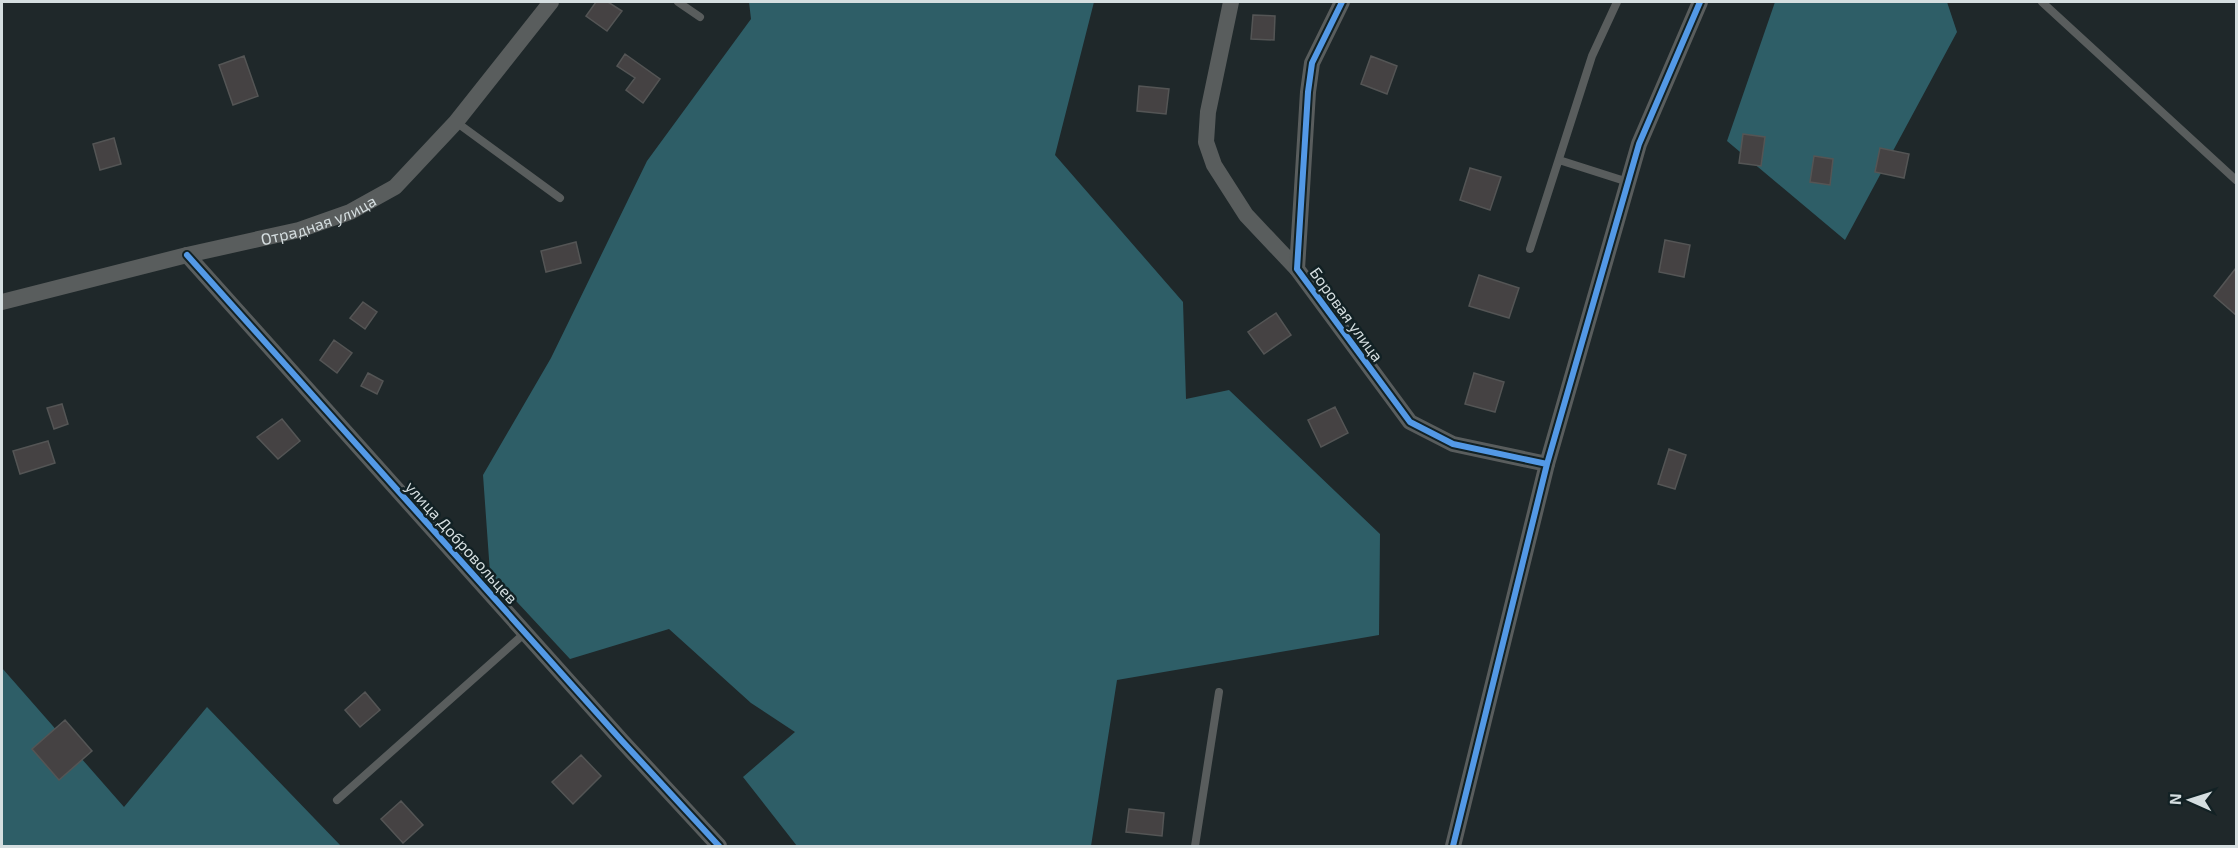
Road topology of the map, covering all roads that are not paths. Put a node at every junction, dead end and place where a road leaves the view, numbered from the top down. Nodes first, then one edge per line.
1 (550, 2) edge
2 (678, 2) edge
3 (1231, 2) edge
4 (1342, 2) edge
5 (1617, 2) edge
6 (1700, 2) edge
7 (2042, 2) edge
8 (700, 17) dead end
9 (456, 122) junction
10 (1559, 160) junction
11 (2236, 180) edge
12 (1628, 182) junction
13 (560, 198) dead end
14 (1530, 249) dead end
15 (187, 255) junction
16 (1297, 269) junction
17 (2, 302) edge
18 (1547, 464) junction
19 (525, 633) junction
20 (1219, 692) dead end
21 (337, 800) dead end
22 (719, 846) edge
23 (1195, 846) edge
24 (1453, 846) edge

1 - 9 street, Отрадная улица
2 - 8 lane
3 - 16 street
4 - 16 street, Боровая улица
5 - 10 lane
6 - 12 street
7 - 11 lane
9 - 13 lane
9 - 15 street, Отрадная улица
10 - 12 lane
10 - 14 lane
12 - 18 street
15 - 17 street, Отрадная улица
15 - 19 street, улица Добровольцев
16 - 18 street, Боровая улица
18 - 24 street
19 - 21 lane
19 - 22 street, улица Добровольцев
20 - 23 lane

